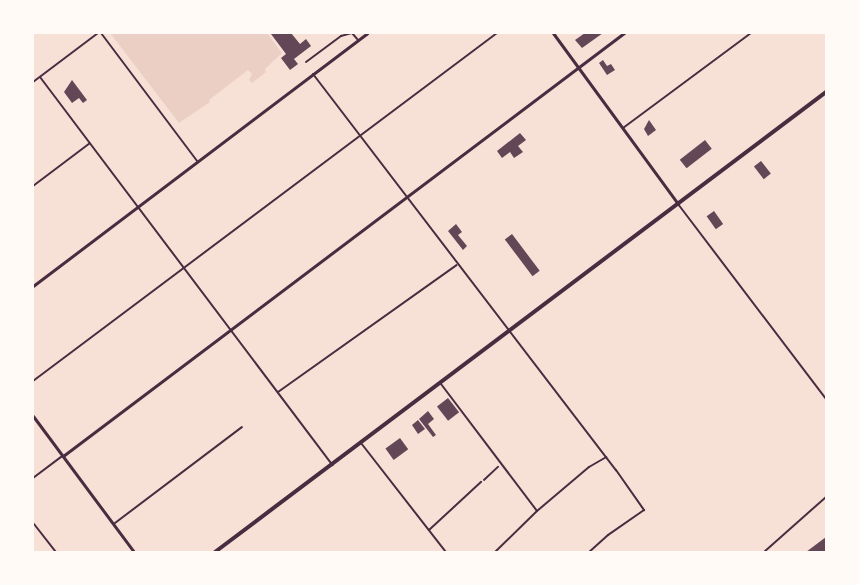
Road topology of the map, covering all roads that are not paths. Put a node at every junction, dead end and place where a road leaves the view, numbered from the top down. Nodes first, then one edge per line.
1 (99, 33) edge
2 (367, 33) edge
3 (497, 33) edge
4 (553, 33) edge
5 (624, 33) edge
6 (751, 33) edge
7 (357, 40) junction
8 (306, 62) dead end
9 (578, 67) junction
10 (313, 74) junction
11 (40, 77) junction
12 (33, 82) edge
13 (826, 92) edge
14 (623, 128) junction
15 (360, 137) junction
16 (90, 143) junction
17 (198, 162) junction
18 (33, 186) edge
19 (406, 198) junction
20 (678, 204) junction
21 (138, 206) junction
22 (457, 265) junction
23 (185, 268) junction
24 (33, 286) edge
25 (232, 330) junction
26 (508, 331) junction
27 (33, 381) edge
28 (439, 383) junction
29 (278, 392) junction
30 (826, 399) edge
31 (33, 416) edge
32 (242, 427) dead end
33 (361, 443) junction
34 (63, 456) junction
35 (606, 457) junction
36 (333, 465) junction
37 (33, 478) edge
38 (481, 482) road end
39 (826, 497) edge
40 (537, 511) junction
41 (115, 523) junction
42 (34, 524) edge
43 (429, 530) junction
44 (56, 552) edge
45 (134, 552) edge
46 (214, 552) edge
47 (446, 552) edge
48 (495, 552) edge
49 (589, 552) edge
50 (764, 552) edge

1 - 11 street
1 - 17 street
2 - 7 street
3 - 15 street
4 - 9 street
5 - 9 street
6 - 14 street
7 - 8 street
7 - 10 street
9 - 14 street
9 - 19 street
10 - 15 street
10 - 17 street
11 - 12 street
11 - 16 street
13 - 20 main road
14 - 20 street
15 - 19 street
15 - 23 street
16 - 18 street
16 - 21 street
17 - 21 street
19 - 22 street
19 - 25 street
20 - 26 main road
20 - 30 street
21 - 23 street
21 - 24 street
22 - 26 street
22 - 29 street
23 - 25 street
23 - 27 street
25 - 29 street
25 - 34 street
26 - 28 main road
26 - 35 street
28 - 33 main road
28 - 40 street
29 - 36 street
31 - 34 street
32 - 41 street
33 - 36 main road
33 - 43 street
34 - 37 street
34 - 41 street
35 - 40 street
35 - 49 street
36 - 46 main road
38 - 43 street
39 - 50 street
40 - 48 street
41 - 45 street
42 - 44 street
43 - 47 street

